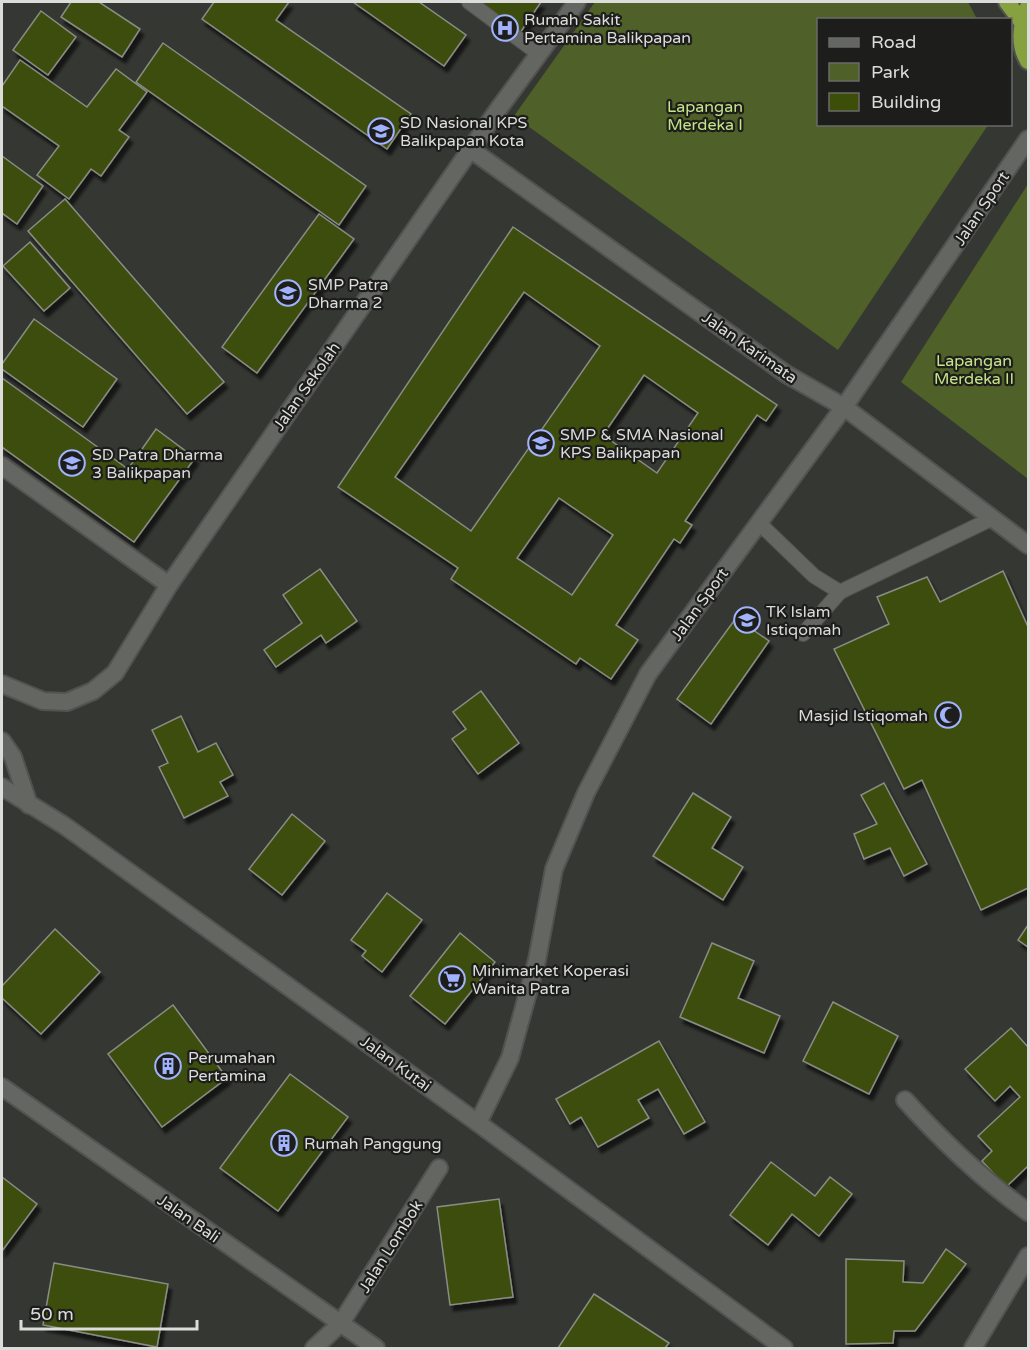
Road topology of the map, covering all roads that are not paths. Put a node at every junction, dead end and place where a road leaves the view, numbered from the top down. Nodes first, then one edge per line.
1 (469, 2) edge
2 (577, 2) edge
3 (1007, 2) edge
4 (1025, 15) edge
5 (539, 54) junction
6 (1029, 61) edge
7 (1029, 139) edge
8 (470, 149) junction
9 (844, 407) junction
10 (2, 466) edge
11 (991, 519) junction
12 (759, 522) junction
13 (1029, 545) edge
14 (169, 585) junction
15 (840, 592) junction
16 (803, 634) dead end
17 (2, 684) edge
18 (2, 741) edge
19 (2, 787) edge
20 (29, 805) junction
21 (2, 1087) edge
22 (905, 1100) dead end
23 (478, 1123) junction
24 (439, 1168) dead end
25 (1029, 1212) edge
26 (1026, 1260) edge
27 (1029, 1284) edge
28 (341, 1323) junction
29 (314, 1348) edge
30 (376, 1348) edge
31 (784, 1348) edge
32 (973, 1348) edge

1 - 5 lane
2 - 5 street, Jalan Sekolah
3 - 4 highway
4 - 6 highway
5 - 8 street, Jalan Sekolah
7 - 9 street, Jalan Sport
8 - 9 street, Jalan Karimata
8 - 14 street, Jalan Sekolah
9 - 11 street, Jalan Karimata
9 - 12 street, Jalan Sport
10 - 14 street
11 - 13 street, Jalan Karimata
11 - 15 lane
12 - 15 lane
12 - 23 street, Jalan Sport
14 - 17 street, Jalan Sekolah
15 - 16 lane
18 - 20 street
19 - 20 street, Jalan Kutai
20 - 23 street, Jalan Kutai
21 - 28 street, Jalan Bali
22 - 25 street
23 - 31 street, Jalan Kutai
24 - 28 street, Jalan Lombok
26 - 27 street
26 - 32 street
28 - 29 street, Jalan Lombok
28 - 30 street, Jalan Bali

